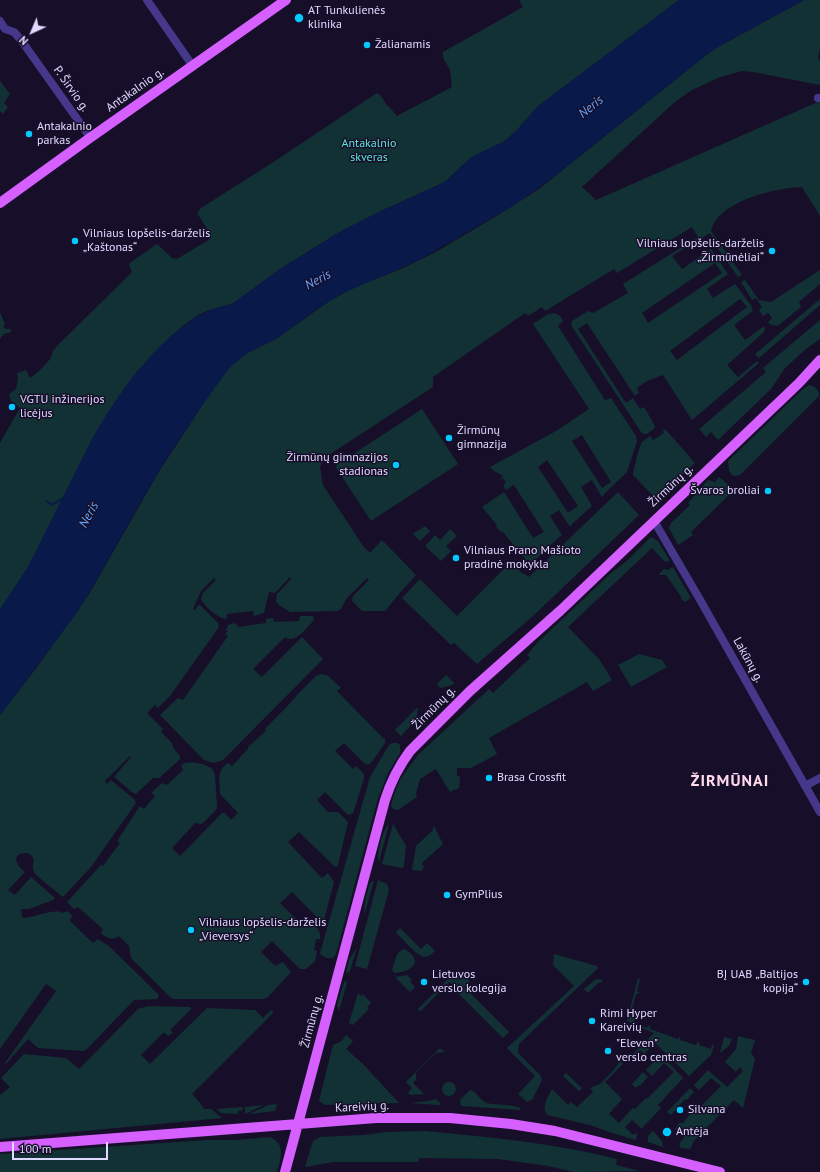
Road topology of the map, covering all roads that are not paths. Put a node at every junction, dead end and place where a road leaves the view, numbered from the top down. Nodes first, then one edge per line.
1 (146, 0) edge
2 (286, 0) edge
3 (0, 21) edge
4 (192, 65) junction
5 (90, 137) junction
6 (0, 203) edge
7 (820, 360) edge
8 (820, 368) edge
9 (799, 383) junction
10 (654, 521) junction
11 (820, 778) edge
12 (805, 786) junction
13 (820, 812) edge
14 (297, 1125) junction
15 (0, 1147) edge
16 (285, 1172) edge
17 (720, 1172) edge

1 - 4 street
2 - 4 main road, Antakalnio g.
3 - 5 street, P. Širvio g.
4 - 5 main road, Antakalnio g.
5 - 6 main road, Antakalnio g.
7 - 9 main road, Žirmūnų g.
8 - 9 main road, Žirmūnų g.
9 - 10 main road, Žirmūnų g.
10 - 12 street, Lakūnų g.
10 - 14 main road, Žirmūnų g.
11 - 12 street
12 - 13 street, Lakūnų g.
14 - 15 main road, Kareivių g.
14 - 16 main road, Žirmūnų g.
14 - 17 main road, Kareivių g.

